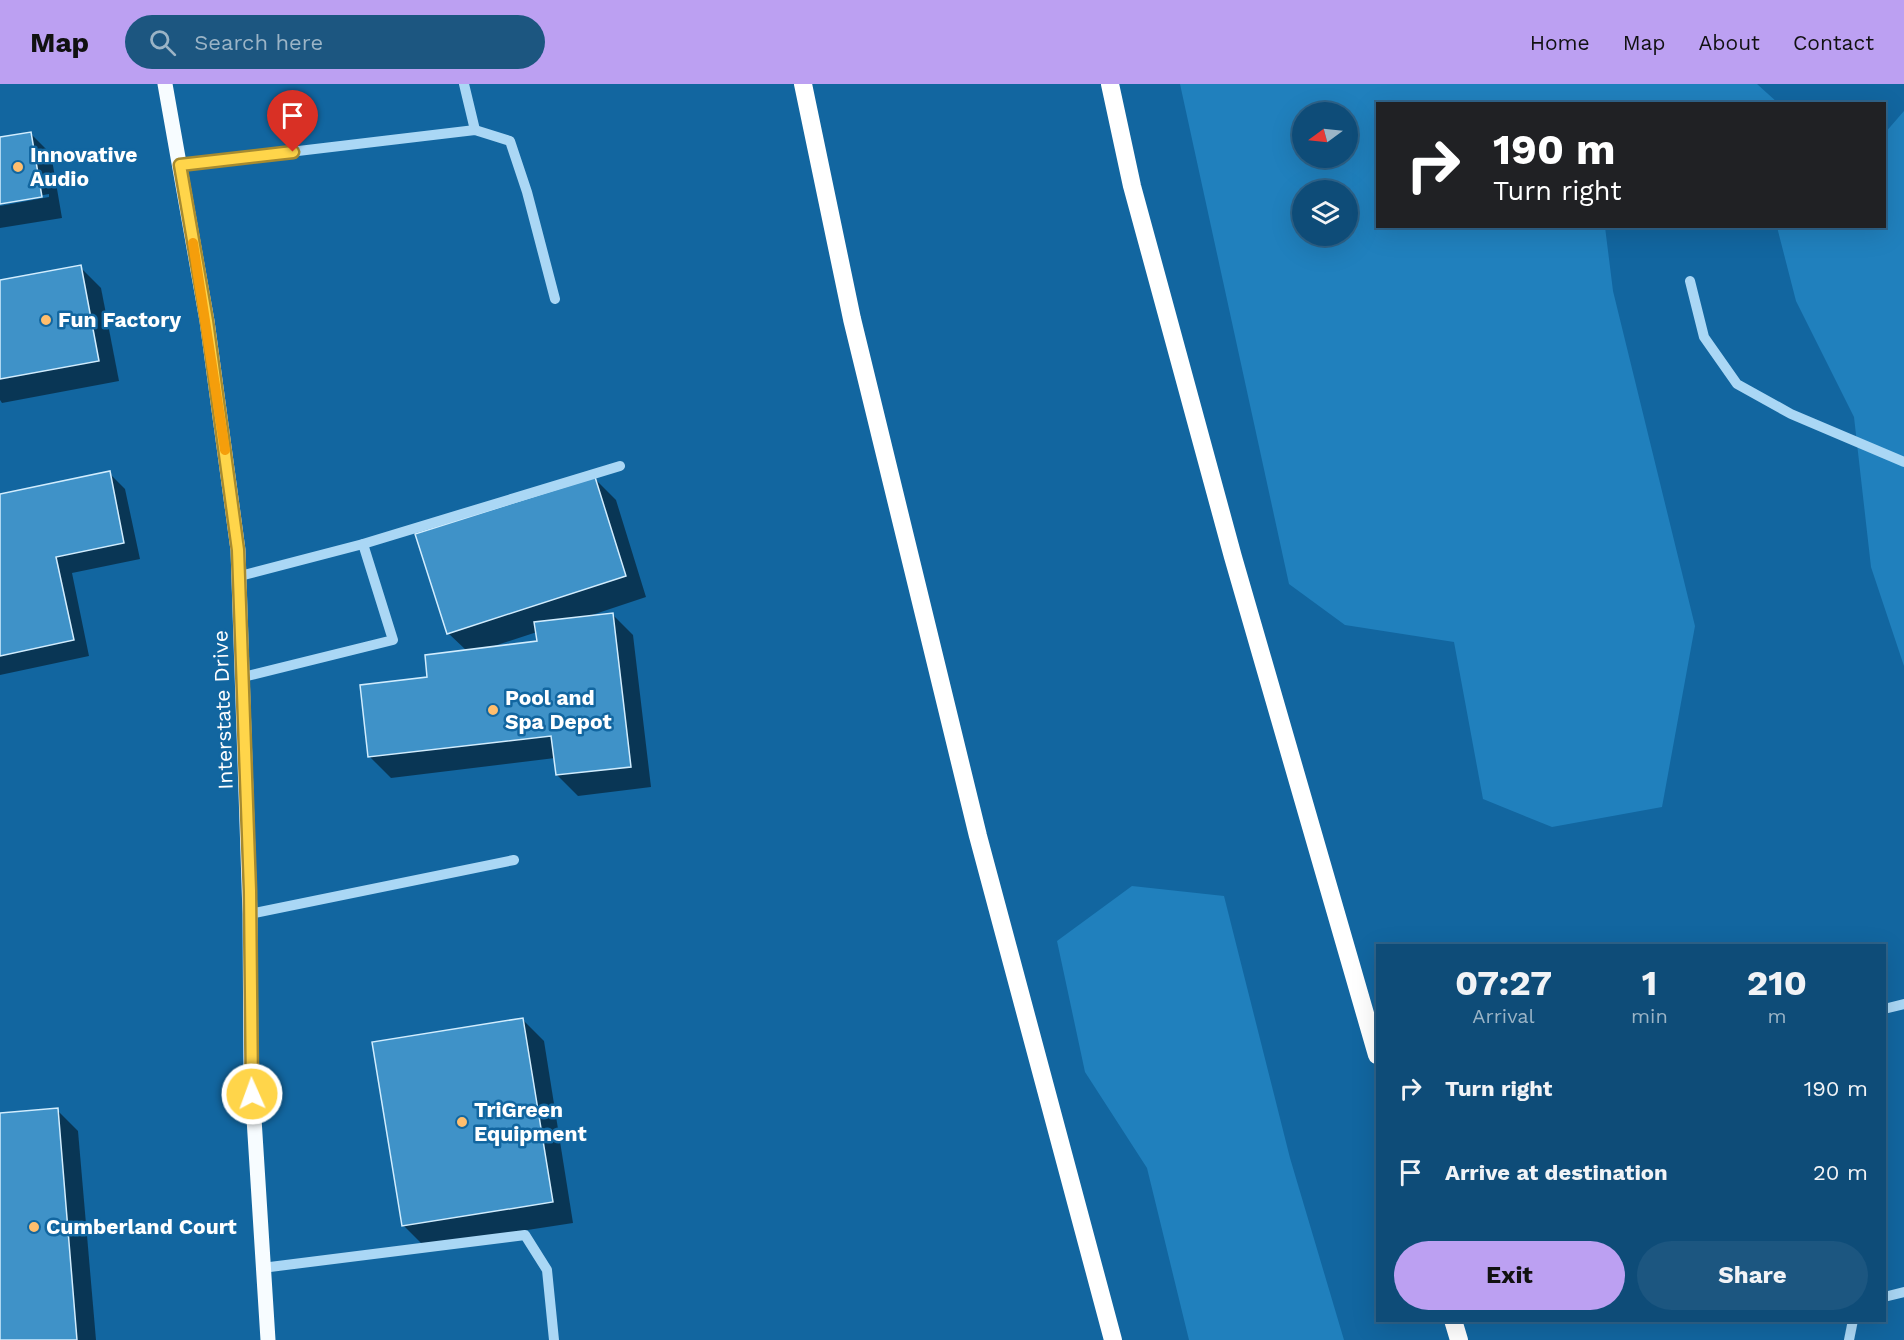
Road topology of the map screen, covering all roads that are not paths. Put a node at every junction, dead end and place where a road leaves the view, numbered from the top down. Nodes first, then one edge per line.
1 (165, 84) edge
2 (464, 84) edge
3 (803, 84) edge
4 (1110, 84) edge
5 (475, 130) junction
6 (180, 165) junction
7 (1690, 281) dead end
8 (555, 299) dead end
9 (1904, 462) edge
10 (620, 466) dead end
11 (363, 544) junction
12 (240, 576) junction
13 (243, 677) junction
14 (514, 860) dead end
15 (250, 914) junction
16 (1904, 1004) edge
17 (1886, 1008) edge
18 (1376, 1052) edge
19 (262, 1268) junction
20 (1904, 1292) edge
21 (1886, 1296) edge
22 (1454, 1322) edge
23 (1853, 1322) edge
24 (268, 1340) edge
25 (554, 1340) edge
26 (1113, 1340) edge
27 (1459, 1340) edge
28 (1849, 1340) edge

1 - 6 main road, Interstate Drive
2 - 5 lane
3 - 26 highway
4 - 18 highway
5 - 6 lane
5 - 8 lane
6 - 12 main road, Interstate Drive
7 - 9 lane
10 - 11 lane
11 - 12 lane
11 - 13 lane
12 - 13 main road, Interstate Drive
13 - 15 main road, Interstate Drive
14 - 15 lane
15 - 19 main road, Interstate Drive
16 - 17 lane
19 - 24 main road, Interstate Drive
19 - 25 lane
20 - 21 lane
22 - 27 highway
23 - 28 lane

